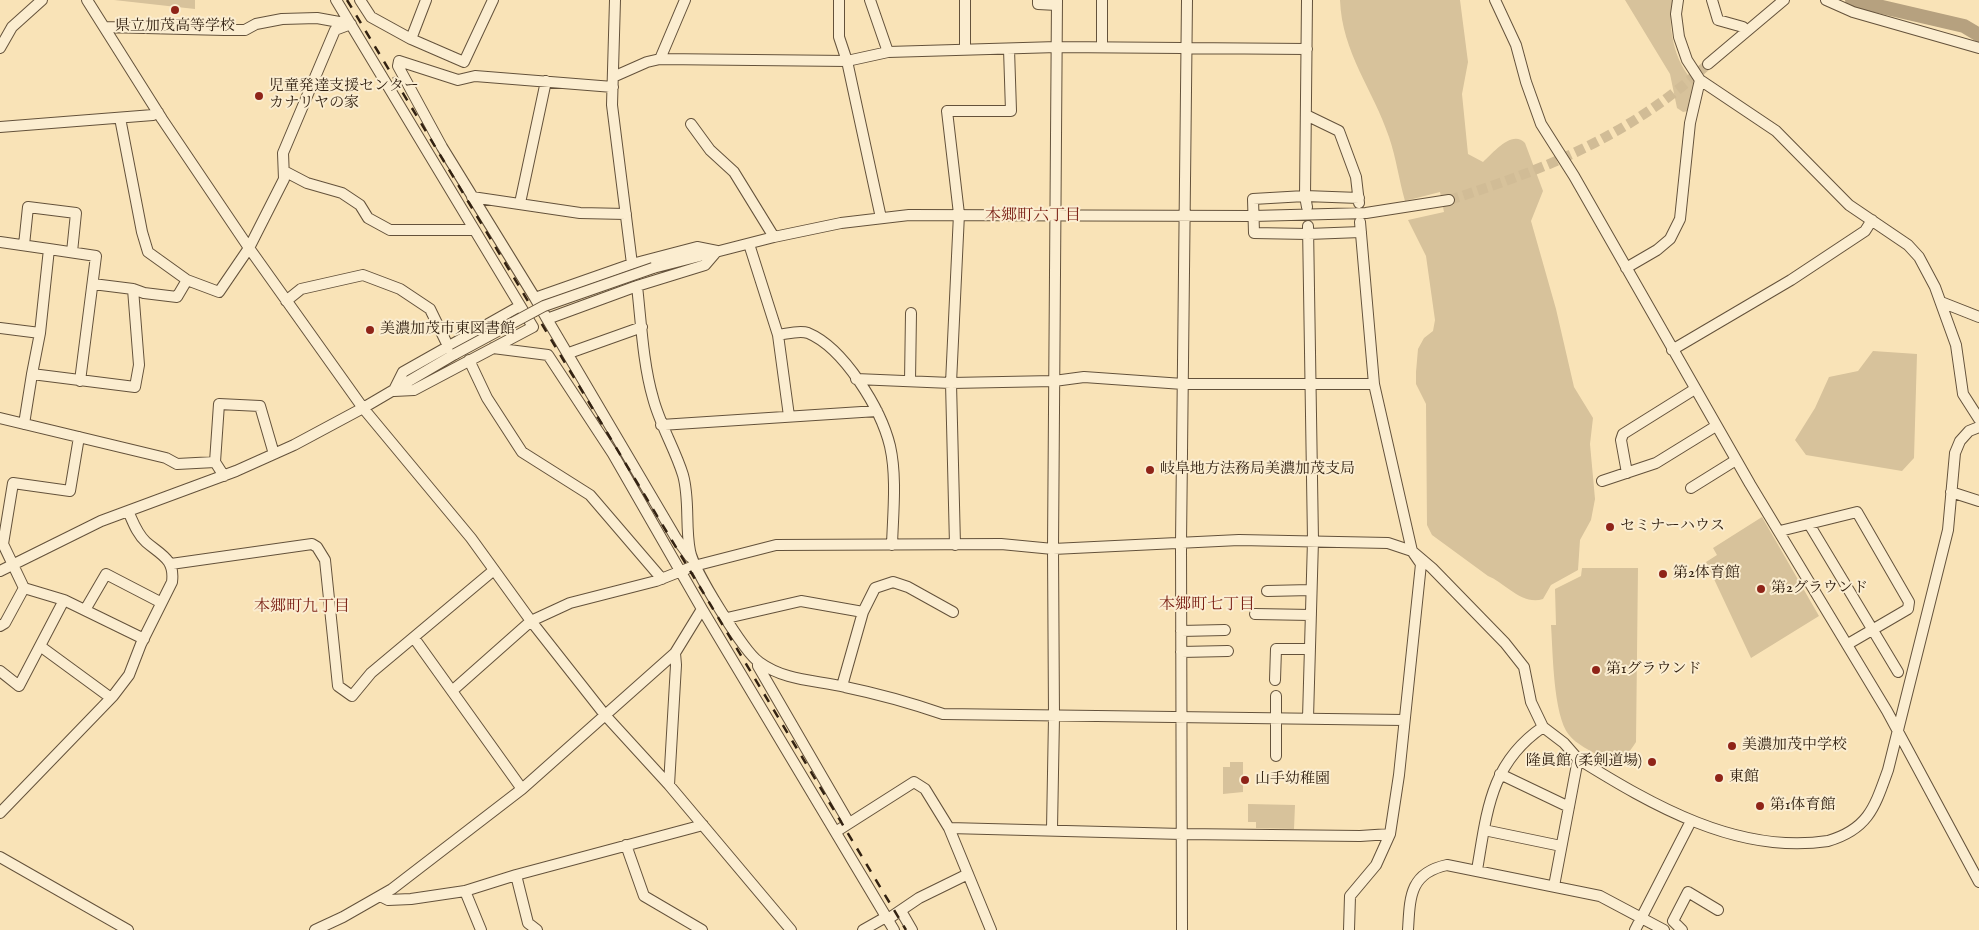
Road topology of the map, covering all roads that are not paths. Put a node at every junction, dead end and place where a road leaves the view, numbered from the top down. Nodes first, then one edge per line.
1 (28, 0) edge
2 (87, 0) edge
3 (336, 0) edge
4 (426, 0) edge
5 (493, 0) edge
6 (615, 0) edge
7 (685, 0) edge
8 (839, 0) edge
9 (870, 0) edge
10 (965, 0) edge
11 (1038, 0) edge
12 (1102, 0) edge
13 (1187, 0) edge
14 (1307, 0) edge
15 (1495, 0) edge
16 (1678, 0) edge
17 (1712, 0) edge
18 (1784, 0) edge
19 (1826, 0) edge
20 (40, 1) edge
21 (364, 2) edge
22 (1057, 3) edge
23 (351, 24) junction
24 (105, 27) junction
25 (1746, 32) junction
26 (412, 39) junction
27 (1057, 47) junction
28 (1102, 47) junction
29 (0, 48) edge
30 (965, 48) junction
31 (1186, 48) junction
32 (1979, 48) edge
33 (1009, 49) junction
34 (1307, 49) junction
35 (888, 52) junction
36 (660, 59) junction
37 (847, 61) junction
38 (1708, 64) tunnel mouth
39 (1700, 80) junction
40 (546, 81) junction
41 (613, 82) junction
42 (158, 112) junction
43 (1306, 115) junction
44 (120, 118) junction
45 (691, 124) dead end
46 (0, 127) edge
47 (284, 171) junction
48 (1305, 196) junction
49 (472, 197) junction
50 (1449, 200) tunnel mouth
51 (520, 203) junction
52 (1307, 207) dead end
53 (626, 214) junction
54 (958, 214) junction
55 (1057, 214) junction
56 (1184, 215) junction
57 (1253, 216) junction
58 (881, 218) junction
59 (1872, 220) junction
60 (474, 230) junction
61 (1308, 230) junction
62 (774, 237) junction
63 (0, 242) edge
64 (749, 244) junction
65 (24, 245) junction
66 (249, 248) junction
67 (49, 249) junction
68 (717, 250) junction
69 (72, 252) junction
70 (632, 264) junction
71 (1626, 268) junction
72 (187, 280) junction
73 (93, 284) junction
74 (637, 286) junction
75 (133, 289) junction
76 (535, 298) junction
77 (286, 301) junction
78 (1941, 302) junction
79 (520, 306) junction
80 (911, 313) dead end
81 (1979, 317) edge
82 (547, 319) junction
83 (0, 328) edge
84 (642, 328) junction
85 (40, 333) junction
86 (778, 335) junction
87 (493, 348) junction
88 (1672, 350) junction
89 (452, 351) junction
90 (569, 353) junction
91 (469, 360) junction
92 (32, 374) junction
93 (856, 379) junction
94 (80, 381) junction
95 (910, 381) junction
96 (1054, 381) junction
97 (951, 382) junction
98 (1310, 383) junction
99 (1183, 384) junction
100 (1374, 384) junction
101 (1695, 389) junction
102 (394, 391) junction
103 (363, 408) junction
104 (878, 411) junction
105 (789, 416) junction
106 (0, 418) edge
107 (1979, 419) edge
108 (24, 424) junction
109 (662, 426) junction
110 (1716, 426) junction
111 (1979, 427) edge
112 (79, 437) junction
113 (274, 454) junction
114 (1736, 460) junction
115 (215, 462) junction
116 (1627, 472) junction
117 (224, 476) junction
118 (1602, 481) dead end
119 (1691, 488) dead end
120 (1951, 492) junction
121 (1979, 501) edge
122 (128, 511) junction
123 (1809, 524) junction
124 (1780, 531) junction
125 (2, 534) edge
126 (1313, 540) junction
127 (1181, 543) junction
128 (892, 545) junction
129 (955, 545) junction
130 (1053, 549) junction
131 (1412, 551) junction
132 (693, 562) junction
133 (171, 564) junction
134 (12, 565) junction
135 (494, 570) junction
136 (682, 570) junction
137 (0, 571) edge
138 (659, 580) junction
139 (24, 588) junction
140 (1267, 590) dead end
141 (1311, 590) junction
142 (64, 600) junction
143 (160, 602) junction
144 (85, 610) junction
145 (702, 610) junction
146 (863, 612) junction
147 (953, 612) dead end
148 (1256, 614) dead end
149 (1311, 615) junction
150 (727, 618) junction
151 (531, 622) junction
152 (0, 626) edge
153 (1224, 630) dead end
154 (1872, 630) junction
155 (1181, 631) junction
156 (414, 638) junction
157 (144, 639) junction
158 (1848, 644) junction
159 (40, 646) junction
160 (1310, 649) junction
161 (1228, 651) dead end
162 (1181, 652) junction
163 (675, 653) junction
164 (758, 662) junction
165 (0, 671) edge
166 (1898, 672) dead end
167 (1276, 680) dead end
168 (842, 686) junction
169 (452, 691) junction
170 (1276, 696) dead end
171 (111, 698) junction
172 (605, 715) junction
173 (1054, 717) junction
174 (1181, 717) junction
175 (1276, 718) junction
176 (1308, 718) junction
177 (1404, 720) junction
178 (1543, 726) junction
179 (1897, 729) junction
180 (1276, 756) dead end
181 (1578, 759) junction
182 (1500, 774) junction
183 (669, 785) junction
184 (522, 788) junction
185 (1569, 807) junction
186 (0, 813) edge
187 (1691, 821) junction
188 (849, 823) junction
189 (703, 825) junction
190 (949, 828) junction
191 (1052, 829) junction
192 (1484, 830) junction
193 (837, 831) junction
194 (1182, 834) junction
195 (1390, 834) junction
196 (626, 845) junction
197 (1561, 846) junction
198 (0, 856) edge
199 (1477, 870) junction
200 (968, 874) junction
201 (516, 875) junction
202 (1979, 882) edge
203 (1554, 886) junction
204 (465, 892) junction
205 (380, 896) junction
206 (1718, 910) dead end
207 (901, 911) junction
208 (1642, 917) junction
209 (887, 918) junction
210 (128, 930) edge
211 (315, 930) edge
212 (481, 930) edge
213 (537, 930) edge
214 (702, 930) edge
215 (791, 930) edge
216 (863, 930) edge
217 (894, 930) edge
218 (912, 930) edge
219 (991, 930) edge
220 (1182, 930) edge
221 (1349, 930) edge
222 (1408, 930) edge
223 (1635, 930) edge
224 (1664, 930) edge
225 (1682, 930) edge

1 - 20 street
2 - 24 street
3 - 23 street
4 - 26 street
5 - 26 street
6 - 41 street
7 - 36 street
8 - 37 street
9 - 35 street
10 - 30 street
11 - 22 street
12 - 28 street
13 - 31 street
14 - 34 street
15 - 71 street
16 - 39 street
17 - 25 street
18 - 25 street
19 - 32 street
20 - 29 street
21 - 26 street
22 - 27 street
23 - 24 street
23 - 47 street
23 - 60 street
24 - 42 street
25 - 38 street
27 - 28 street
27 - 33 street
27 - 55 street
28 - 31 street
30 - 33 street
30 - 35 street
31 - 34 street
31 - 56 street
33 - 54 street
34 - 43 street
35 - 37 street
36 - 37 street
36 - 41 street
37 - 58 street
39 - 59 street
39 - 71 street
40 - 41 street
40 - 49 street
40 - 51 street
41 - 53 street
42 - 44 street
42 - 66 street
43 - 48 street
43 - 48 street
44 - 46 street
44 - 72 street
45 - 62 street
47 - 60 street
47 - 66 street
48 - 52 street
48 - 57 street
49 - 51 street
49 - 76 street
50 - 57 street
51 - 53 street
53 - 70 street
54 - 55 street
54 - 58 street
54 - 97 street
55 - 56 street
55 - 96 street
56 - 57 street
56 - 99 street
57 - 61 street
58 - 62 street
59 - 78 street
59 - 88 street
60 - 79 street
61 - 98 street
61 - 100 street
62 - 64 street
63 - 65 street
64 - 68 street
64 - 86 street
65 - 67 street
65 - 69 street
66 - 72 street
66 - 77 street
67 - 69 street
67 - 85 street
68 - 70 street
68 - 74 street
68 - 89 street, bridge
69 - 73 street
70 - 76 street
71 - 88 street
72 - 75 street
73 - 75 street
73 - 94 street
74 - 82 street
74 - 84 street
75 - 94 street
76 - 82 street
77 - 89 street
77 - 103 street
78 - 81 street
78 - 107 street
79 - 87 street
79 - 89 street
80 - 95 street
82 - 90 street
83 - 85 street
84 - 90 street
84 - 109 street
85 - 92 street
86 - 93 street
86 - 105 street
87 - 91 street
87 - 136 street
88 - 101 street
89 - 102 street
90 - 132 street
91 - 102 street
91 - 138 street
92 - 94 street
92 - 108 street
93 - 95 street
93 - 104 street
95 - 97 street
96 - 97 street
96 - 99 street
96 - 130 street
97 - 129 street
98 - 99 street
98 - 100 street
98 - 126 street
99 - 127 street
100 - 131 street
101 - 110 street
101 - 116 street
102 - 103 street
103 - 113 street
103 - 135 street
104 - 105 street
104 - 128 street
105 - 109 street
106 - 108 street
108 - 112 street
109 - 132 street
110 - 114 street
110 - 116 street
111 - 120 street
112 - 115 street
112 - 125 street
113 - 115 street
113 - 117 street
114 - 119 street
114 - 124 street
115 - 117 street
116 - 118 street
117 - 122 street
120 - 121 street
120 - 179 street
122 - 133 street
122 - 134 street
123 - 124 street
123 - 154 street
123 - 154 street
124 - 158 street
125 - 134 street
126 - 127 street
126 - 131 street
126 - 141 street
127 - 130 street
127 - 155 street
128 - 129 street
128 - 132 street
129 - 130 street
130 - 173 street
131 - 177 street
131 - 178 street
132 - 136 street
132 - 150 street
133 - 143 street
133 - 156 street
134 - 137 street
134 - 139 street
135 - 151 street
135 - 156 street
136 - 138 street
136 - 145 street
138 - 151 street
139 - 142 street
139 - 152 street
140 - 141 street
141 - 149 street
142 - 144 street
142 - 159 street
143 - 144 street
143 - 157 street
144 - 157 street
145 - 163 street
145 - 193 street
146 - 147 street
146 - 150 street
146 - 168 street
148 - 149 street
149 - 160 street
150 - 164 street
151 - 169 street
151 - 172 street
153 - 155 street
154 - 158 street
154 - 166 street
155 - 162 street
156 - 169 street
157 - 171 street
158 - 179 street
159 - 165 street
159 - 171 street
160 - 167 street
160 - 176 street
161 - 162 street
162 - 174 street
163 - 172 street
163 - 183 street
164 - 168 street
164 - 188 street
168 - 173 street
169 - 184 street
170 - 175 street
171 - 186 street
172 - 183 street
172 - 184 street
173 - 174 street
173 - 191 street
174 - 175 street
174 - 194 street
175 - 176 street
175 - 180 street
176 - 177 street
177 - 195 street
178 - 181 street
178 - 182 street
179 - 187 street
179 - 202 street
181 - 185 street
181 - 187 street
182 - 185 street
182 - 192 street
183 - 189 street
184 - 205 street
185 - 197 street
187 - 208 street
188 - 190 street
188 - 193 street
189 - 196 street
189 - 215 street
190 - 191 street
190 - 200 street
191 - 194 street
192 - 197 street
192 - 199 street
193 - 209 street
194 - 195 street
194 - 220 street
195 - 221 street
196 - 201 street
196 - 214 street
197 - 203 street
198 - 210 street
199 - 203 street
199 - 222 street
200 - 207 street
200 - 219 street
201 - 204 street
201 - 213 street
203 - 208 street
204 - 205 street
204 - 212 street
205 - 211 street
206 - 225 street
207 - 209 street
207 - 218 street
208 - 223 street
208 - 224 street
209 - 216 street
209 - 217 street

